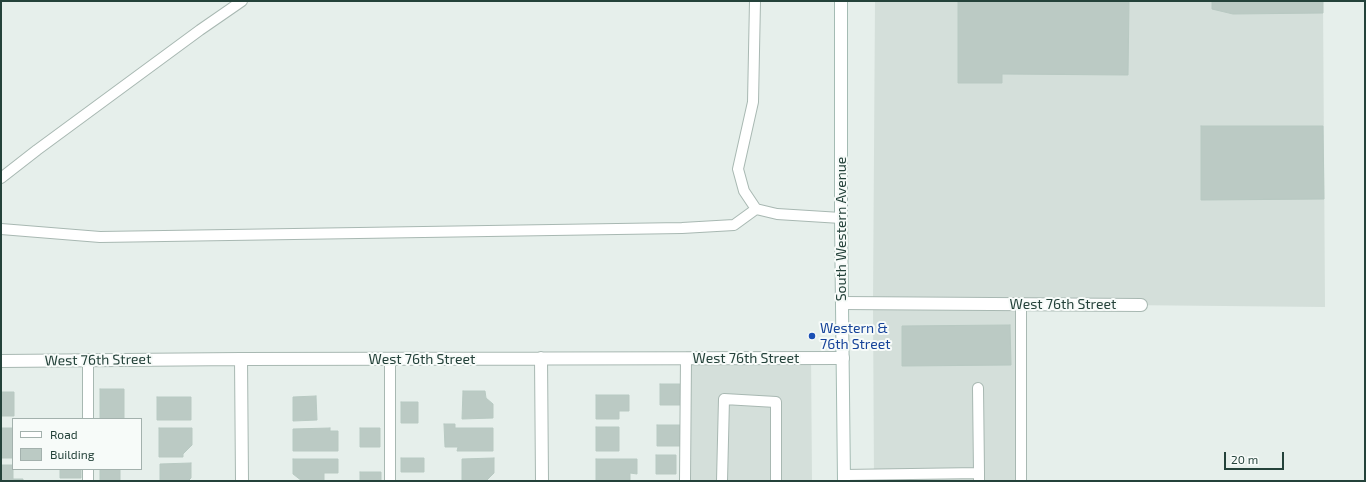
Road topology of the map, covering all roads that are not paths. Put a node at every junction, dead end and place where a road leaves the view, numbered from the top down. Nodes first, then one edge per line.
1 (242, 1) edge
2 (755, 1) edge
3 (841, 1) edge
4 (1, 178) edge
5 (756, 208) junction
6 (841, 218) junction
7 (1, 229) edge
8 (842, 303) junction
9 (1021, 304) junction
10 (1141, 305) dead end
11 (541, 358) junction
12 (686, 358) junction
13 (843, 358) junction
14 (88, 359) junction
15 (241, 359) junction
16 (390, 359) junction
17 (1, 361) edge
18 (978, 388) dead end
19 (88, 418) edge
20 (88, 470) edge
21 (979, 477) edge
22 (844, 478) edge
23 (88, 481) edge
24 (242, 481) edge
25 (390, 481) edge
26 (542, 481) edge
27 (685, 481) edge
28 (722, 481) edge
29 (776, 481) edge
30 (1021, 481) edge

1 - 4 lane
2 - 5 lane
3 - 6 street, South Western Avenue
5 - 6 lane
5 - 7 lane
6 - 8 street, South Western Avenue
8 - 9 street, West 76th Street
8 - 13 street, South Western Avenue
9 - 10 street, West 76th Street
9 - 30 lane
11 - 12 street, West 76th Street
11 - 16 street, West 76th Street
11 - 26 street
12 - 13 street, West 76th Street
12 - 27 lane
13 - 22 street, South Western Avenue
14 - 15 street, West 76th Street
14 - 17 street, West 76th Street
14 - 19 lane
15 - 16 street, West 76th Street
15 - 24 street
16 - 25 lane
18 - 21 lane
20 - 23 lane
21 - 22 lane
28 - 29 lane

